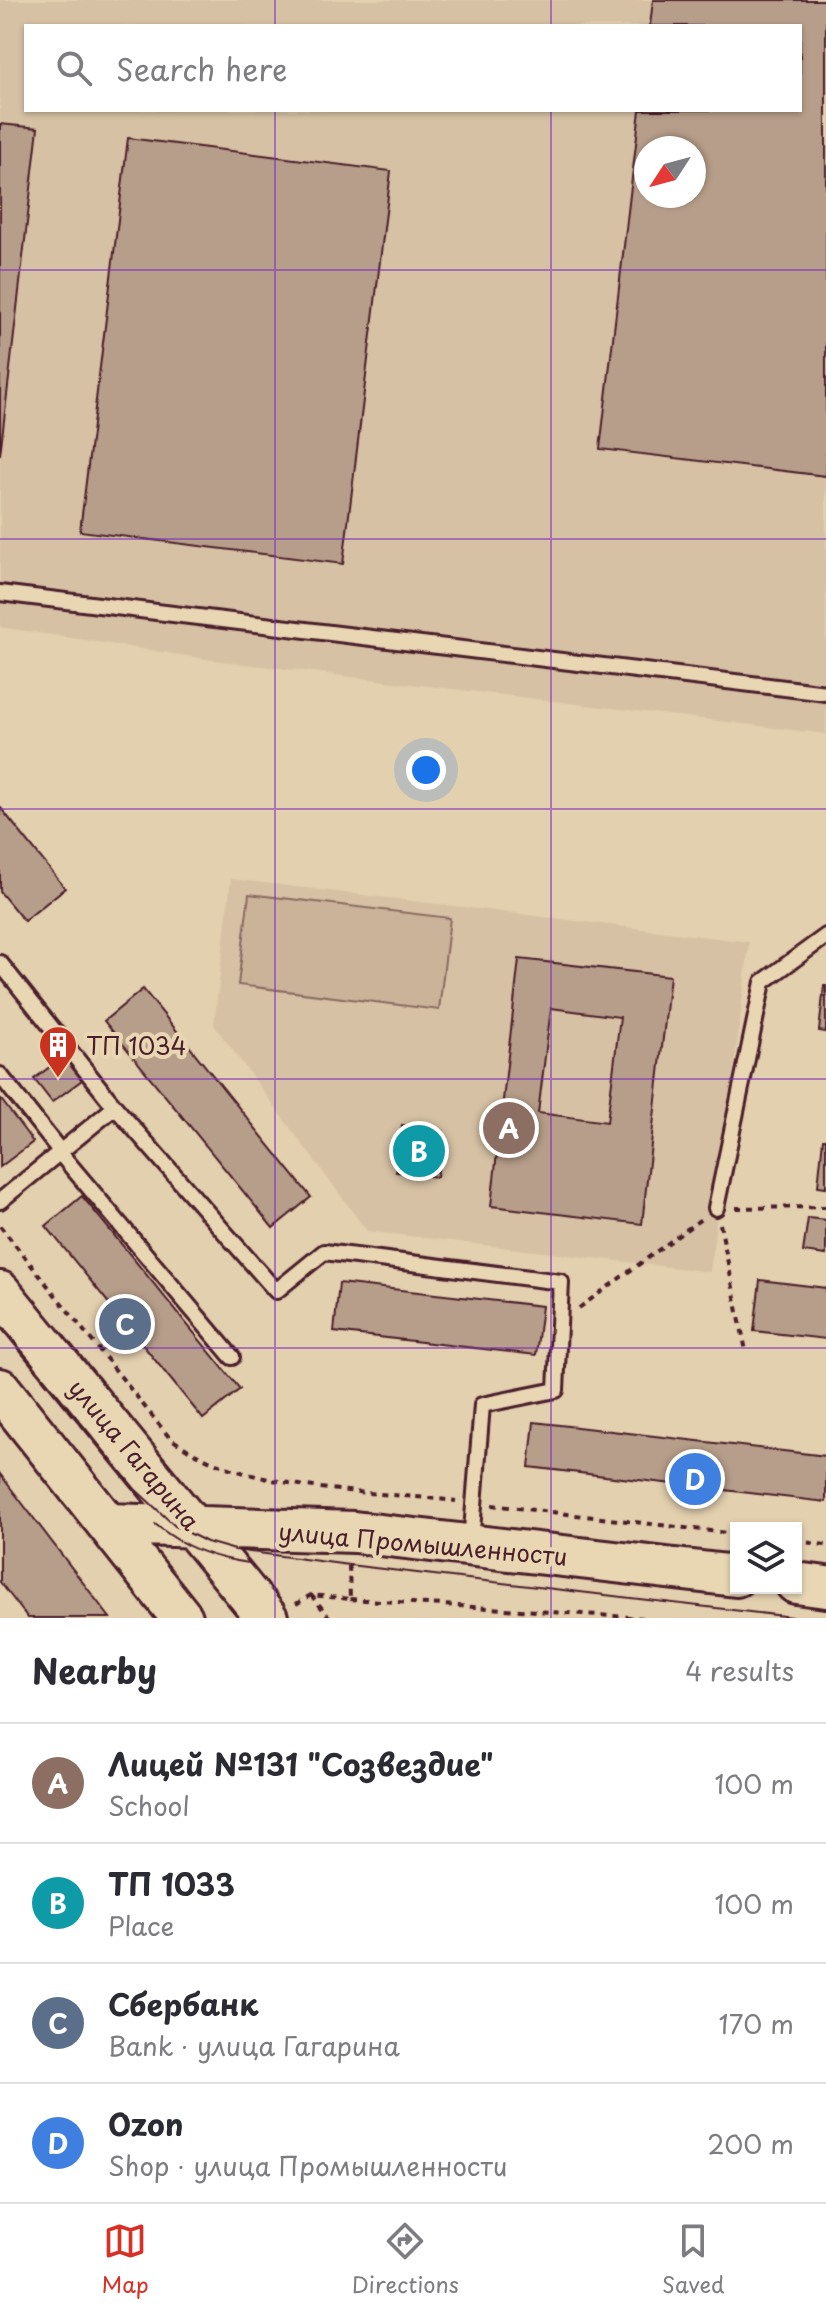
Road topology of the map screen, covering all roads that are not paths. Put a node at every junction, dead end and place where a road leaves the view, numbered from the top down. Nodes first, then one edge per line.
1 (0, 593) edge
2 (826, 693) edge
3 (826, 936) edge
4 (0, 963) edge
5 (0, 1075) edge
6 (115, 1107) junction
7 (60, 1151) junction
8 (0, 1201) edge
9 (716, 1208) road end
10 (0, 1292) edge
11 (232, 1357) dead end
12 (0, 1389) edge
13 (109, 1524) junction
14 (195, 1526) junction
15 (471, 1543) junction
16 (730, 1575) edge
17 (802, 1584) edge
18 (826, 1587) edge
19 (276, 1614) edge
20 (182, 1618) edge

1 - 2 lane
3 - 9 lane
4 - 6 lane
5 - 7 lane
6 - 7 lane
6 - 15 lane
7 - 8 lane
7 - 11 lane
10 - 14 main road, улица Гагарина
12 - 13 main road
13 - 14 main road, улица Промышленности
13 - 20 main road
14 - 15 main road, улица Промышленности
14 - 19 main road, улица Гагарина
15 - 16 main road, улица Промышленности
17 - 18 main road

